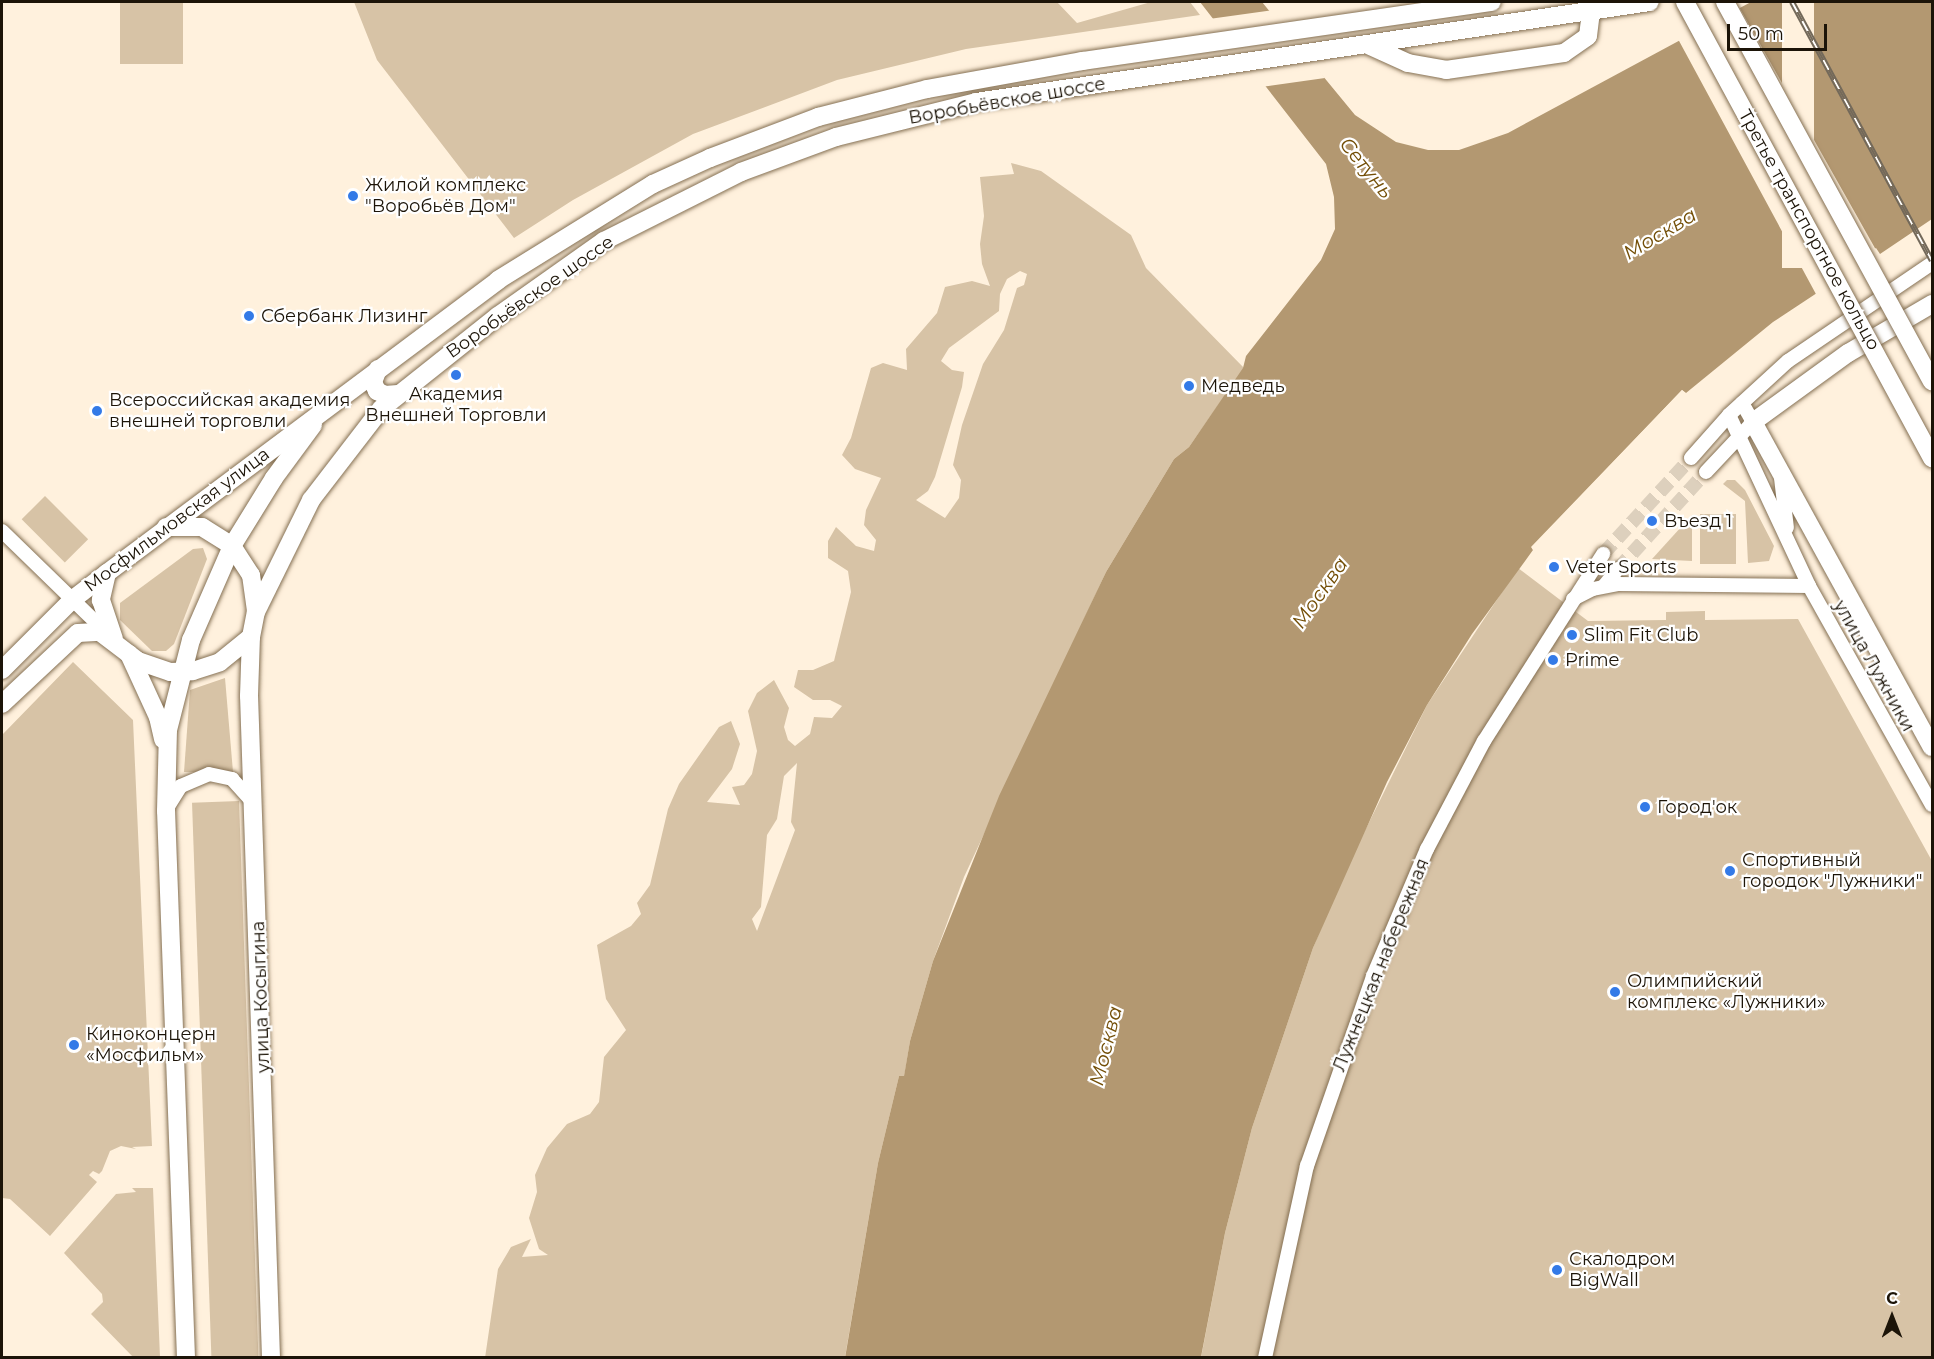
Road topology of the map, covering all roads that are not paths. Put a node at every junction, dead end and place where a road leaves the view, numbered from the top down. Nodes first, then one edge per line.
1 (1492, 2) edge
2 (1650, 2) edge
3 (1685, 2) edge
4 (1725, 2) edge
5 (1463, 4) edge
6 (1592, 7) edge
7 (1366, 44) junction
8 (1932, 263) edge
9 (1932, 304) edge
10 (384, 365) junction
11 (1932, 381) edge
12 (398, 394) junction
13 (1742, 403) junction
14 (330, 405) junction
15 (1729, 416) junction
16 (1753, 422) junction
17 (361, 432) joint
18 (1740, 438) junction
19 (1691, 458) tunnel mouth
20 (1932, 458) edge
21 (1706, 472) tunnel mouth
22 (1780, 473) junction
23 (165, 527) junction
24 (2, 531) edge
25 (1788, 542) junction
26 (232, 546) junction
27 (1603, 554) tunnel mouth
28 (1618, 569) tunnel mouth
29 (107, 573) junction
30 (1604, 586) junction
31 (1809, 586) junction
32 (72, 600) junction
33 (1569, 602) junction
34 (256, 612) junction
35 (251, 637) junction
36 (114, 639) junction
37 (128, 653) junction
38 (2, 670) edge
39 (181, 672) junction
40 (2, 704) edge
41 (1932, 747) edge
42 (167, 755) junction
43 (1932, 805) edge
44 (255, 807) junction
45 (166, 811) junction
46 (186, 1358) edge
47 (271, 1358) edge
48 (1265, 1358) edge

1 - 5 main road, Воробьёвское шоссе
2 - 6 main road, Воробьёвское шоссе
3 - 20 main road, Третье транспортное кольцо, bridge
4 - 11 main road, Третье транспортное кольцо, bridge
5 - 10 main road, Воробьёвское шоссе
6 - 7 main road, Воробьёвское шоссе
6 - 7 main road
7 - 12 main road, Воробьёвское шоссе
8 - 13 street
9 - 16 main road
10 - 12 main road
10 - 14 main road, Мосфильмовская улица
12 - 17 main road, Воробьёвское шоссе
13 - 15 street
13 - 16 street
14 - 23 main road, Мосфильмовская улица
14 - 26 main road
15 - 18 street, улица Лужники
15 - 19 street
16 - 18 street
16 - 22 main road
17 - 34 main road, улица Косыгина
18 - 21 street
18 - 25 street, улица Лужники
22 - 25 street, улица Лужники
22 - 41 main road
23 - 26 main road, улица Косыгина
23 - 29 main road, Мосфильмовская улица
24 - 32 street
25 - 31 street, улица Лужники
26 - 34 main road, улица Косыгина
26 - 39 main road
27 - 33 street, Лужнецкая набережная
28 - 30 street
29 - 32 main road, Мосфильмовская улица
29 - 36 main road
30 - 31 street
30 - 33 street
31 - 43 street, улица Лужники
32 - 36 street
32 - 38 main road, Мосфильмовская улица
33 - 48 street, Лужнецкая набережная
34 - 35 main road, улица Косыгина
35 - 39 main road
35 - 44 main road, улица Косыгина
36 - 37 main road
36 - 40 main road
37 - 39 main road
37 - 42 main road
39 - 42 main road
42 - 45 main road
44 - 45 street
44 - 47 main road, улица Косыгина
45 - 46 main road

